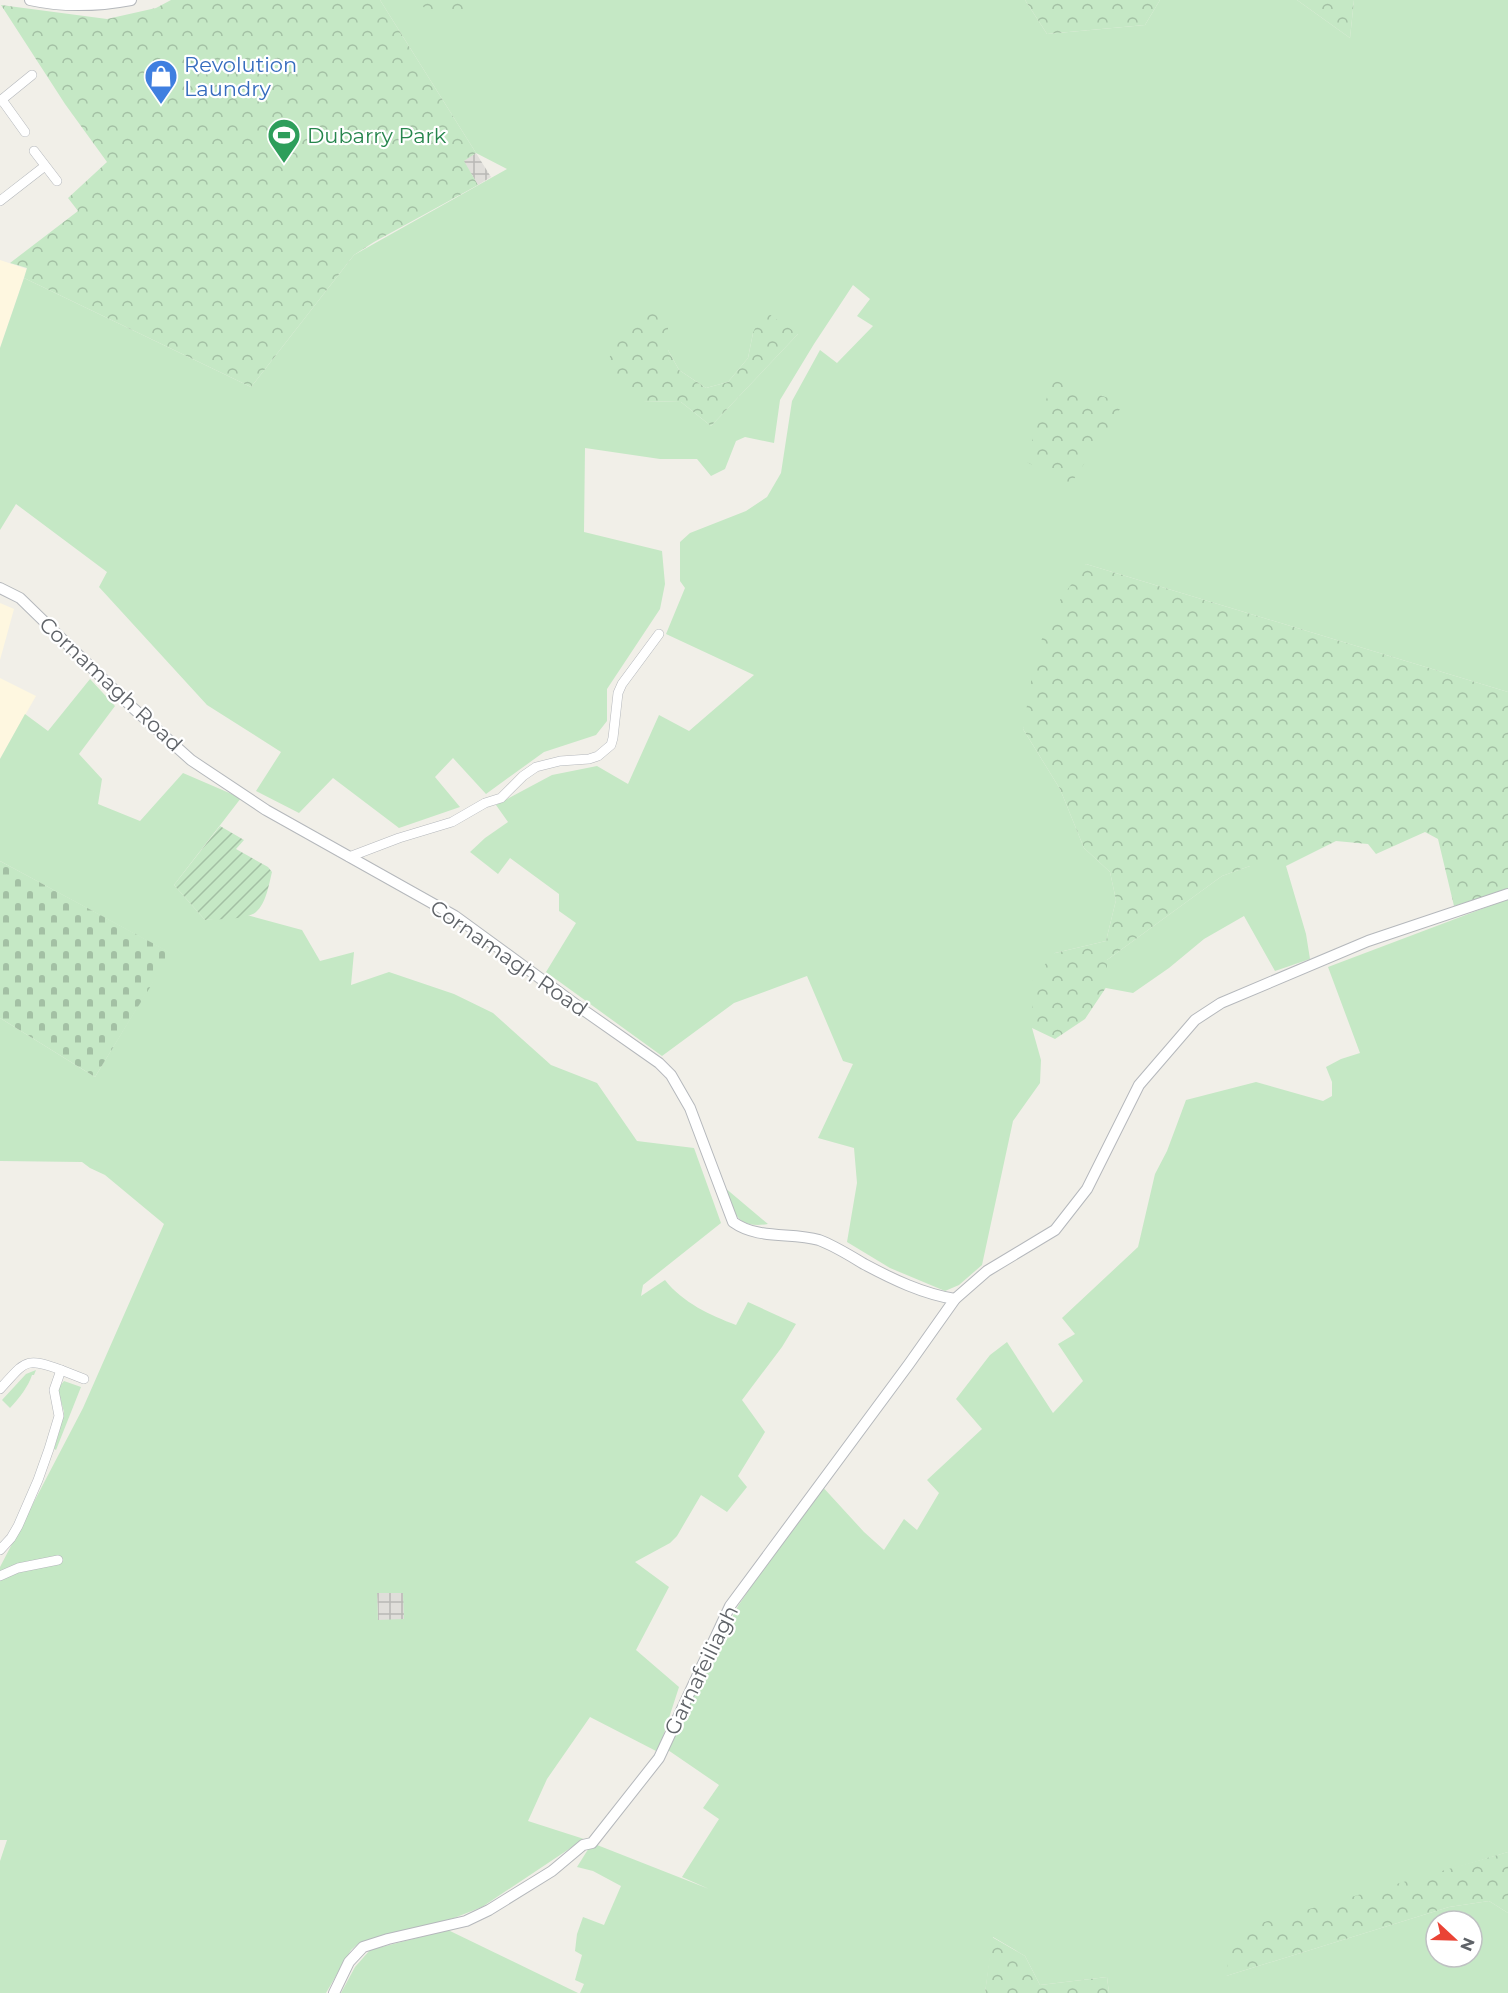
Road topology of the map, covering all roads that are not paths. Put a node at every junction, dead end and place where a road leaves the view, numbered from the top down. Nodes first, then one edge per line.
1 (30, 0) edge
2 (131, 0) edge
3 (32, 75) dead end
4 (1, 101) edge
5 (25, 132) dead end
6 (34, 151) dead end
7 (45, 166) junction
8 (57, 181) dead end
9 (0, 201) edge
10 (0, 588) edge
11 (659, 634) dead end
12 (350, 857) junction
13 (1508, 894) edge
14 (955, 1299) junction
15 (61, 1370) junction
16 (84, 1379) dead end
17 (0, 1389) edge
18 (0, 1550) edge
19 (58, 1560) dead end
20 (0, 1576) edge
21 (334, 1993) edge

1 - 2 street
3 - 4 street
4 - 5 street
6 - 7 street
7 - 8 street
7 - 9 street
10 - 12 street, Cornamagh Road
11 - 12 street
12 - 14 street, Cornamagh Road
13 - 14 street, Garnafeiliagh
14 - 21 street, Garnafeiliagh
15 - 16 street
15 - 17 street
15 - 18 street
19 - 20 street

